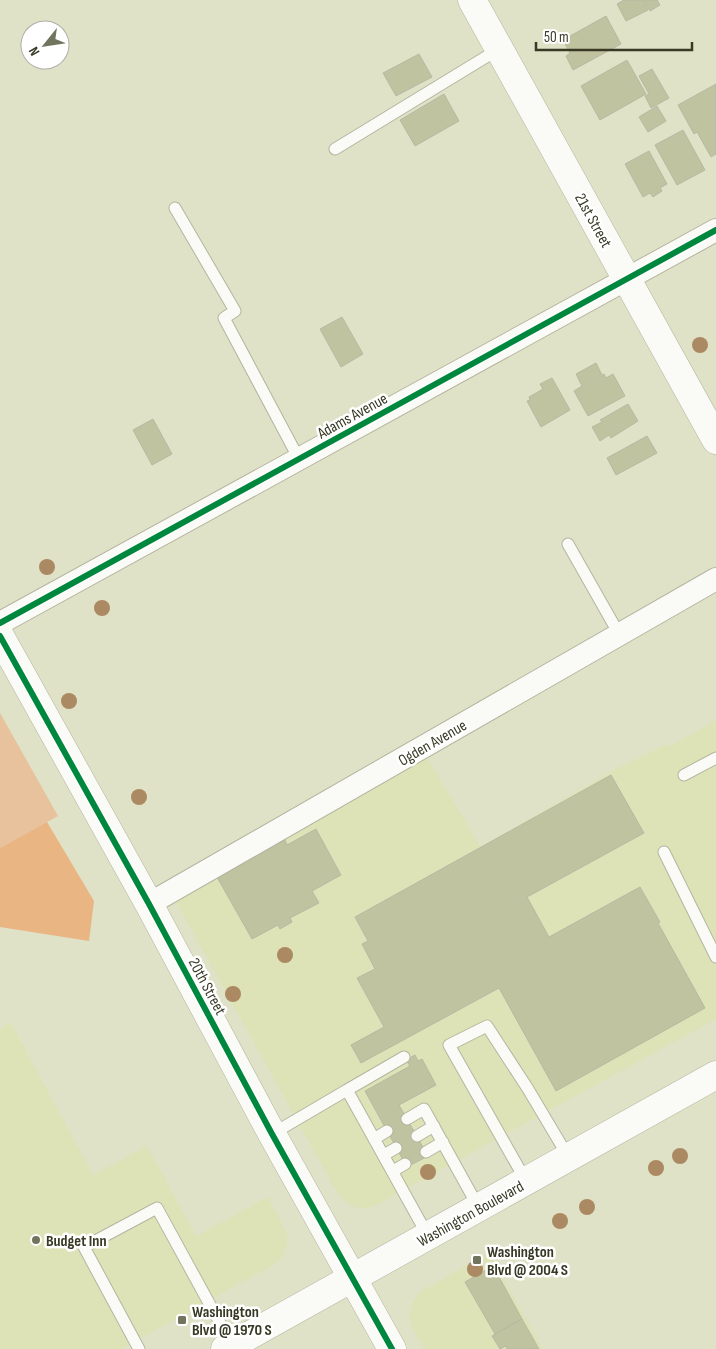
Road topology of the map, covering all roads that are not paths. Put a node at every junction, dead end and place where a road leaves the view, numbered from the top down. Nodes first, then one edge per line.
1 (472, 0) edge
2 (499, 49) junction
3 (335, 149) dead end
4 (175, 208) dead end
5 (716, 230) edge
6 (627, 280) junction
7 (716, 440) edge
8 (299, 459) junction
9 (568, 544) dead end
10 (716, 579) edge
11 (0, 623) edge
12 (619, 634) junction
13 (0, 636) edge
14 (716, 758) edge
15 (684, 775) dead end
16 (664, 852) dead end
17 (149, 904) junction
18 (716, 957) edge
19 (404, 1057) dead end
20 (716, 1076) edge
21 (347, 1090) junction
22 (408, 1119) dead end
23 (434, 1126) junction
24 (387, 1131) dead end
25 (272, 1134) junction
26 (417, 1136) dead end
27 (374, 1139) junction
28 (443, 1142) junction
29 (396, 1148) dead end
30 (426, 1152) dead end
31 (384, 1156) junction
32 (569, 1158) junction
33 (405, 1164) dead end
34 (393, 1171) junction
35 (526, 1181) junction
36 (480, 1208) junction
37 (428, 1236) junction
38 (352, 1279) junction
39 (228, 1347) edge
40 (139, 1349) edge
41 (392, 1349) edge

1 - 2 main road, 21st Street
2 - 3 lane
2 - 6 main road, 21st Street
4 - 8 lane
5 - 6 street, Adams Avenue
6 - 7 main road, 21st Street
6 - 8 street, Adams Avenue
8 - 11 street, Adams Avenue
9 - 12 lane
10 - 12 street, Ogden Avenue
12 - 17 street, Ogden Avenue
13 - 17 main road, 20th Street
14 - 15 lane
16 - 18 lane
17 - 25 main road, 20th Street
19 - 21 lane
20 - 32 main road, Washington Boulevard
21 - 25 lane
21 - 27 lane
22 - 23 lane
23 - 26 lane
23 - 28 lane
24 - 27 lane
25 - 38 main road, 20th Street
27 - 31 lane
28 - 30 lane
28 - 36 lane
29 - 31 lane
31 - 34 lane
32 - 35 main road, Washington Boulevard
32 - 35 lane
33 - 34 lane
34 - 37 lane
35 - 36 main road, Washington Boulevard
36 - 37 main road, Washington Boulevard
37 - 38 main road, Washington Boulevard
38 - 39 main road, Washington Boulevard
38 - 41 main road, 20th Street
39 - 40 lane

